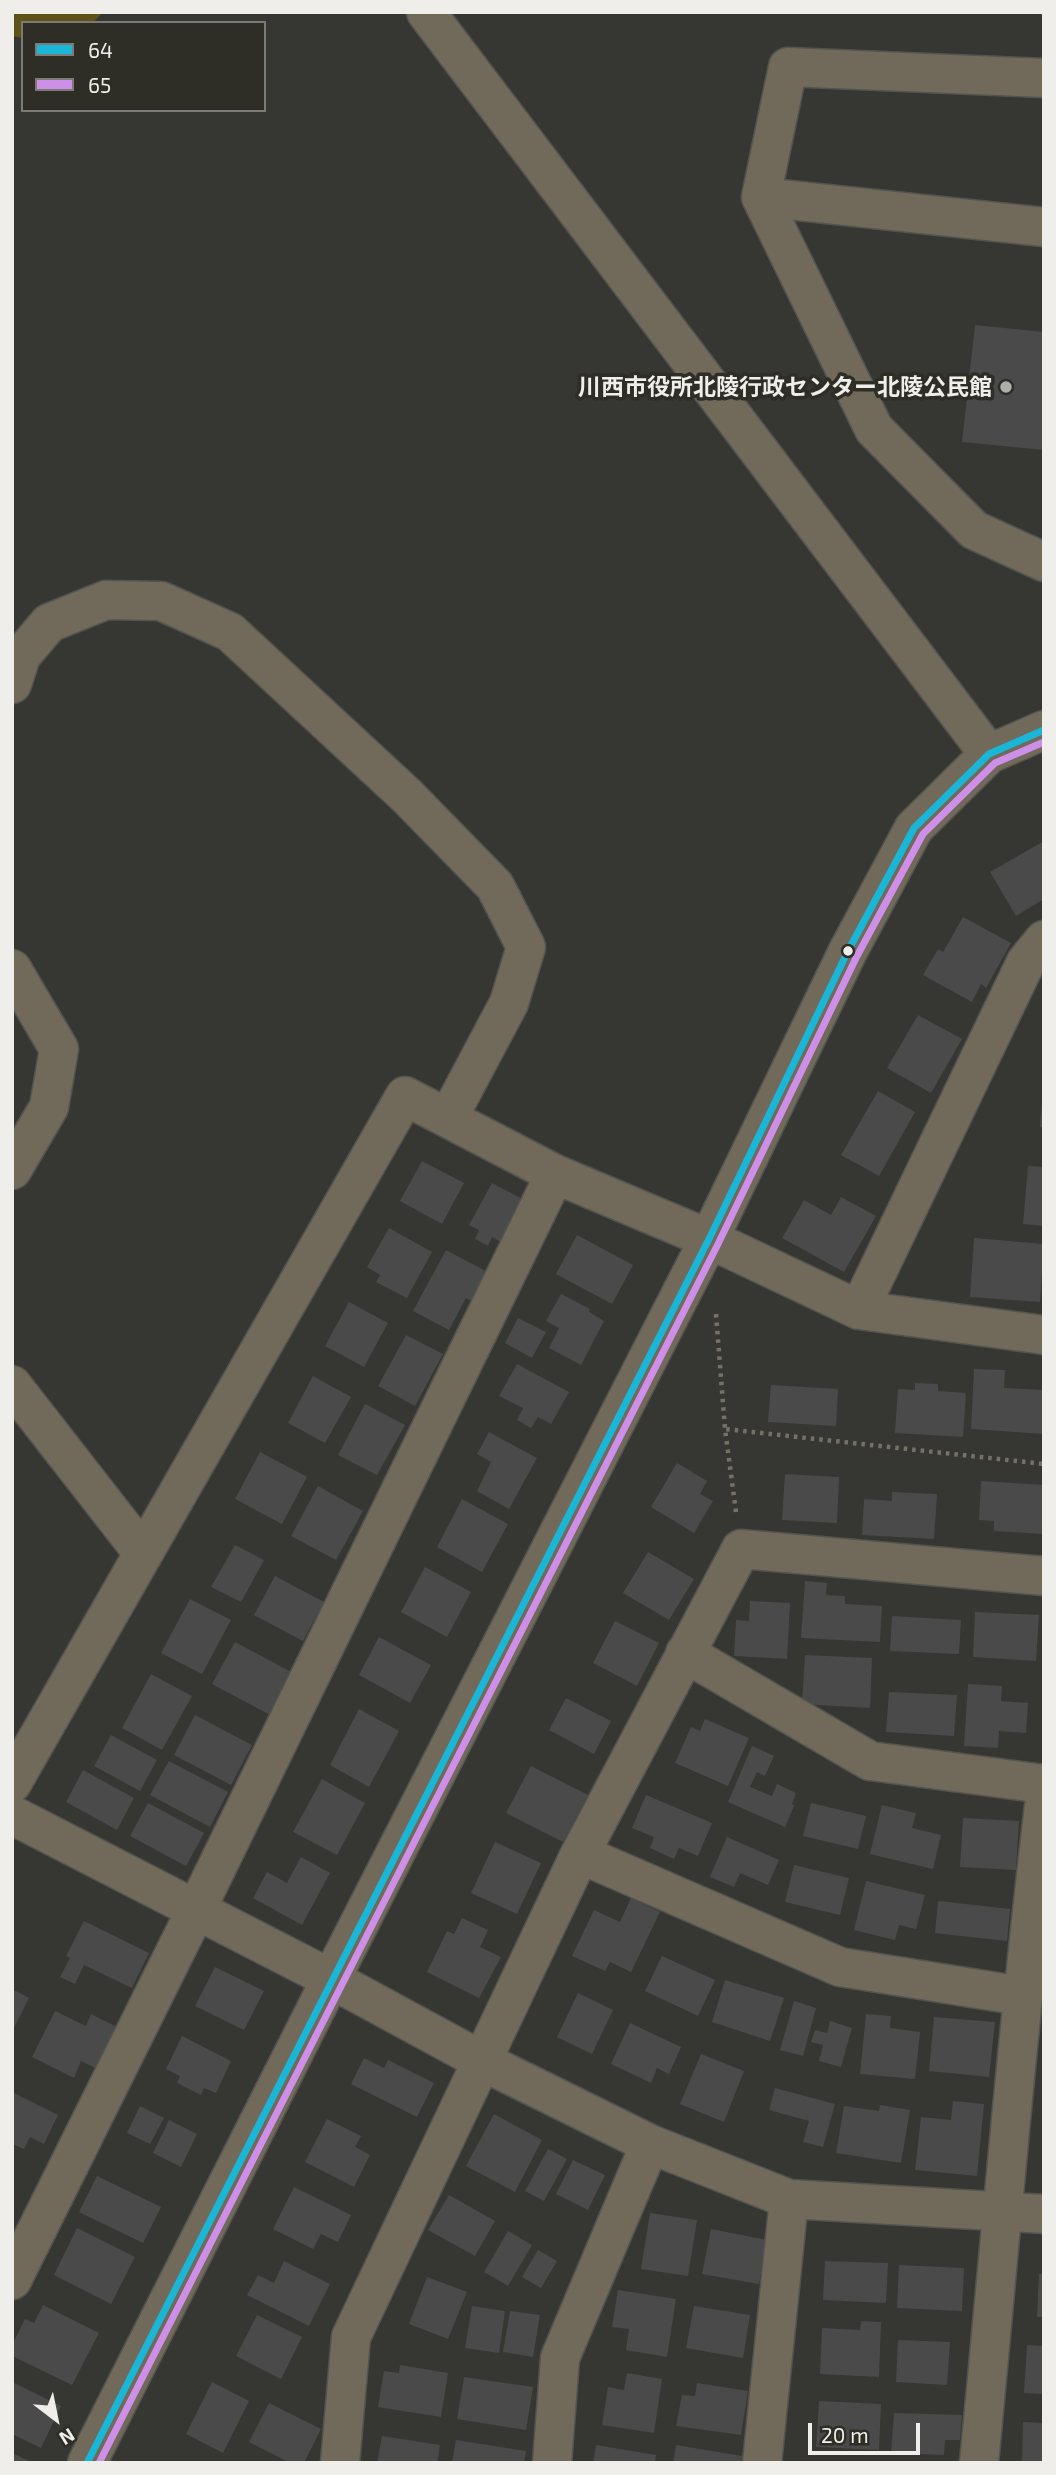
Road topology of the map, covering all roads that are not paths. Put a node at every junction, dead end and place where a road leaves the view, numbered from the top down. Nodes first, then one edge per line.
1 (426, 12) edge
2 (1044, 78) edge
3 (761, 197) junction
4 (1044, 228) edge
5 (1044, 562) edge
6 (12, 684) edge
7 (1044, 730) edge
8 (989, 754) junction
9 (1044, 940) edge
10 (12, 969) edge
11 (448, 1118) junction
12 (12, 1170) edge
13 (555, 1174) junction
14 (709, 1239) junction
15 (859, 1310) junction
16 (1044, 1335) edge
17 (12, 1385) edge
18 (142, 1553) junction
19 (1044, 1576) edge
20 (685, 1653) junction
21 (12, 1783) edge
22 (1044, 1784) edge
23 (1044, 1806) edge
24 (12, 1815) edge
25 (580, 1854) junction
26 (196, 1910) junction
27 (331, 1979) junction
28 (1022, 1996) junction
29 (484, 2062) junction
30 (650, 2144) junction
31 (789, 2199) junction
32 (1004, 2211) junction
33 (1044, 2214) edge
34 (12, 2280) edge
35 (88, 2463) edge
36 (340, 2463) edge
37 (552, 2463) edge
38 (762, 2463) edge
39 (979, 2463) edge

1 - 8 street
2 - 3 street
3 - 4 street
3 - 5 street
6 - 11 street
7 - 8 street
8 - 14 street
9 - 15 street
10 - 12 street
11 - 13 street
11 - 18 street
13 - 14 street
13 - 26 street
14 - 15 street
14 - 27 street
15 - 16 street
17 - 18 street
18 - 21 street
19 - 20 street
20 - 22 street
20 - 25 street
23 - 28 street
24 - 26 street
25 - 28 street
25 - 29 street
26 - 27 street
26 - 34 street
27 - 29 street
27 - 35 street
28 - 32 street
29 - 30 street
29 - 36 street
30 - 31 street
30 - 37 street
31 - 32 street
31 - 38 street
32 - 33 street
32 - 39 street

